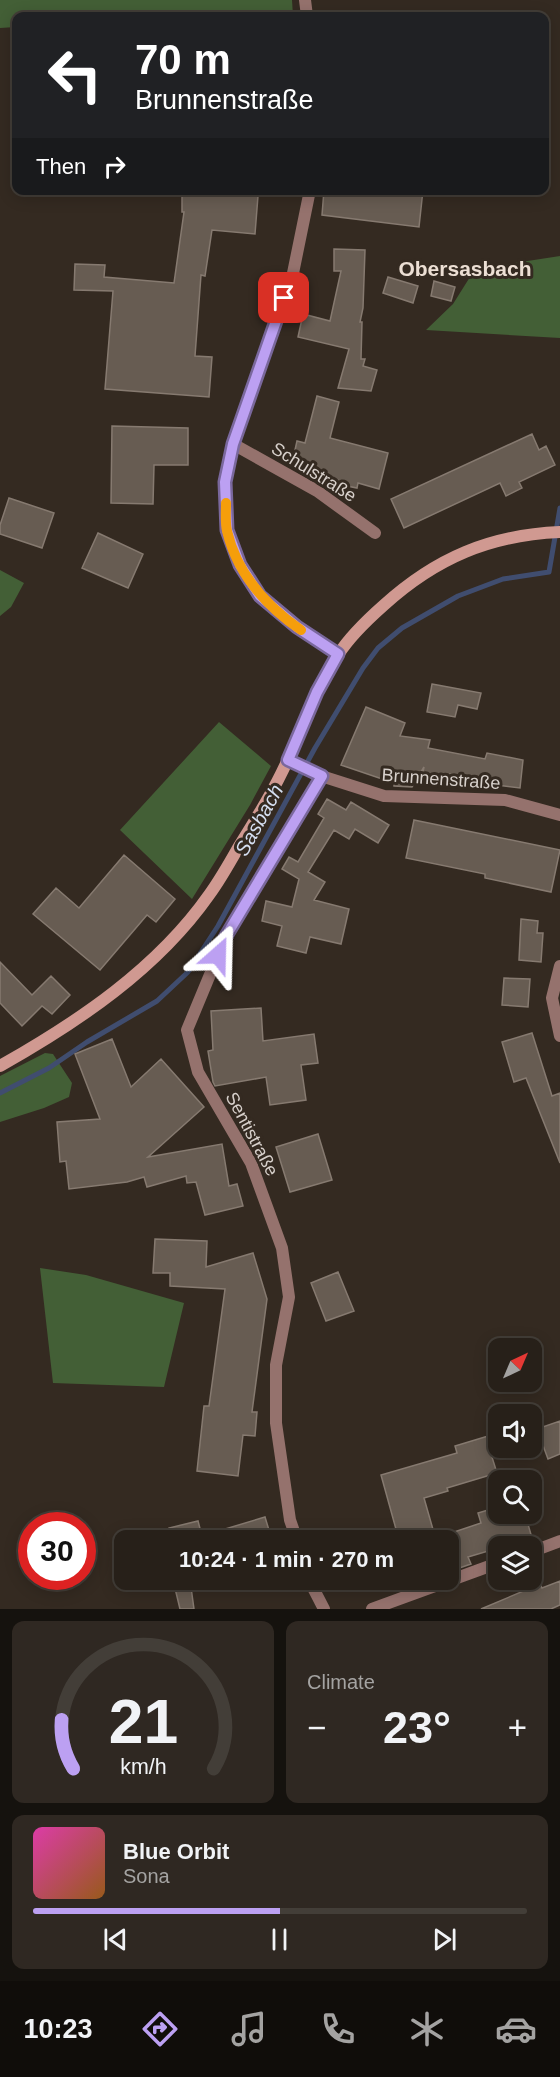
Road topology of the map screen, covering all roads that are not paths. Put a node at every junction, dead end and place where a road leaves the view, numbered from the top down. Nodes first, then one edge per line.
1 (309, 195) edge
2 (233, 444) junction
3 (560, 532) edge
4 (375, 533) dead end
5 (338, 654) junction
6 (292, 761) junction
7 (318, 775) junction
8 (560, 814) edge
9 (560, 966) edge
10 (560, 1036) edge
11 (0, 1066) edge
12 (294, 1530) edge
13 (560, 1541) edge
14 (542, 1548) edge
15 (488, 1567) edge
16 (314, 1590) edge
17 (324, 1609) edge
18 (372, 1609) edge

1 - 2 street
2 - 4 street, Schulstraße
2 - 5 street
3 - 5 main road
5 - 6 main road
6 - 7 street, Brunnenstraße
6 - 11 main road
7 - 8 street, Brunnenstraße
7 - 12 street, Sentistraße
9 - 10 street
13 - 14 street
15 - 18 street
16 - 17 street

